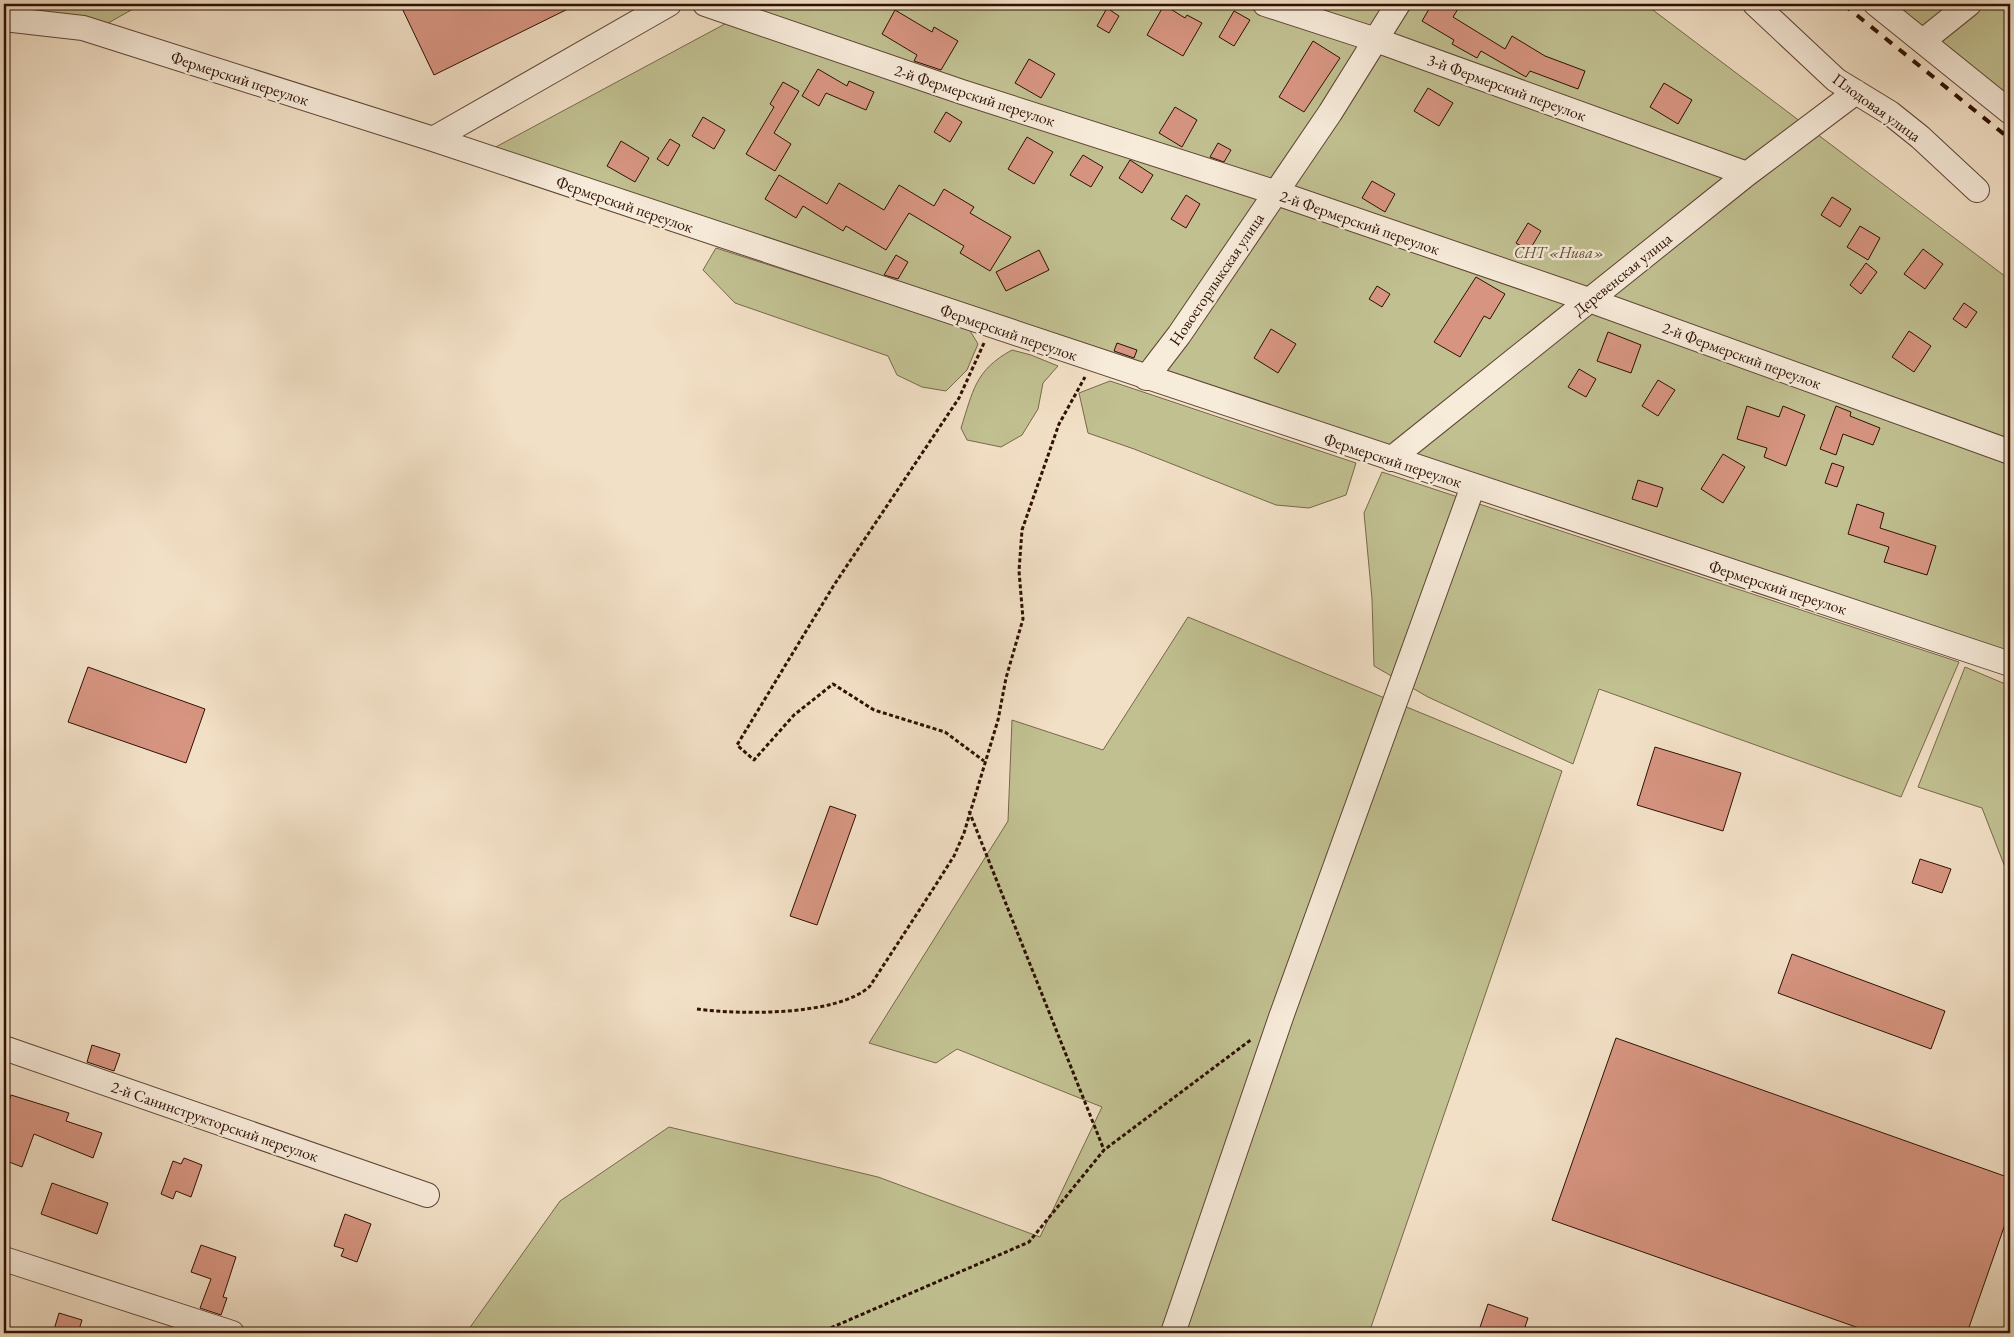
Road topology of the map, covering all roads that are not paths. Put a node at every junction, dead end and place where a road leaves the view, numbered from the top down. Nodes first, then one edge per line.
1 (669, 4) edge
2 (705, 4) edge
3 (1265, 4) edge
4 (1398, 4) edge
5 (1755, 4) edge
6 (1876, 4) edge
7 (1969, 4) edge
8 (4, 19) edge
9 (1376, 40) junction
10 (1923, 41) junction
11 (1856, 92) junction
12 (2010, 112) edge
13 (433, 139) junction
14 (1747, 174) junction
15 (1976, 190) dead end
16 (1274, 192) junction
17 (1589, 300) junction
18 (1146, 378) junction
19 (2010, 452) edge
20 (1391, 459) junction
21 (1473, 486) junction
22 (2010, 664) edge
23 (4, 1048) edge
24 (427, 1195) dead end
25 (4, 1260) edge
26 (232, 1333) edge
27 (1173, 1333) edge

1 - 13 street
2 - 16 street, 2-й Фермерский переулок
3 - 9 street, 3-й Фермерский переулок
4 - 9 street, Новоегорлыкская улица
5 - 11 street, Плодовая улица
6 - 10 street
7 - 10 street
8 - 13 street, Фермерский переулок
9 - 14 street, 3-й Фермерский переулок
9 - 16 street, Новоегорлыкская улица
10 - 12 street
11 - 14 street, Деревенская улица
11 - 15 street, Плодовая улица
13 - 18 street, Фермерский переулок
14 - 17 street, Деревенская улица
16 - 17 street, 2-й Фермерский переулок
16 - 18 street, Новоегорлыкская улица
17 - 19 street, 2-й Фермерский переулок
17 - 20 street, Деревенская улица
18 - 20 street, Фермерский переулок
20 - 21 street, Фермерский переулок
21 - 22 street, Фермерский переулок
21 - 27 street
23 - 24 street, 2-й Санинструкторский переулок
25 - 26 street

